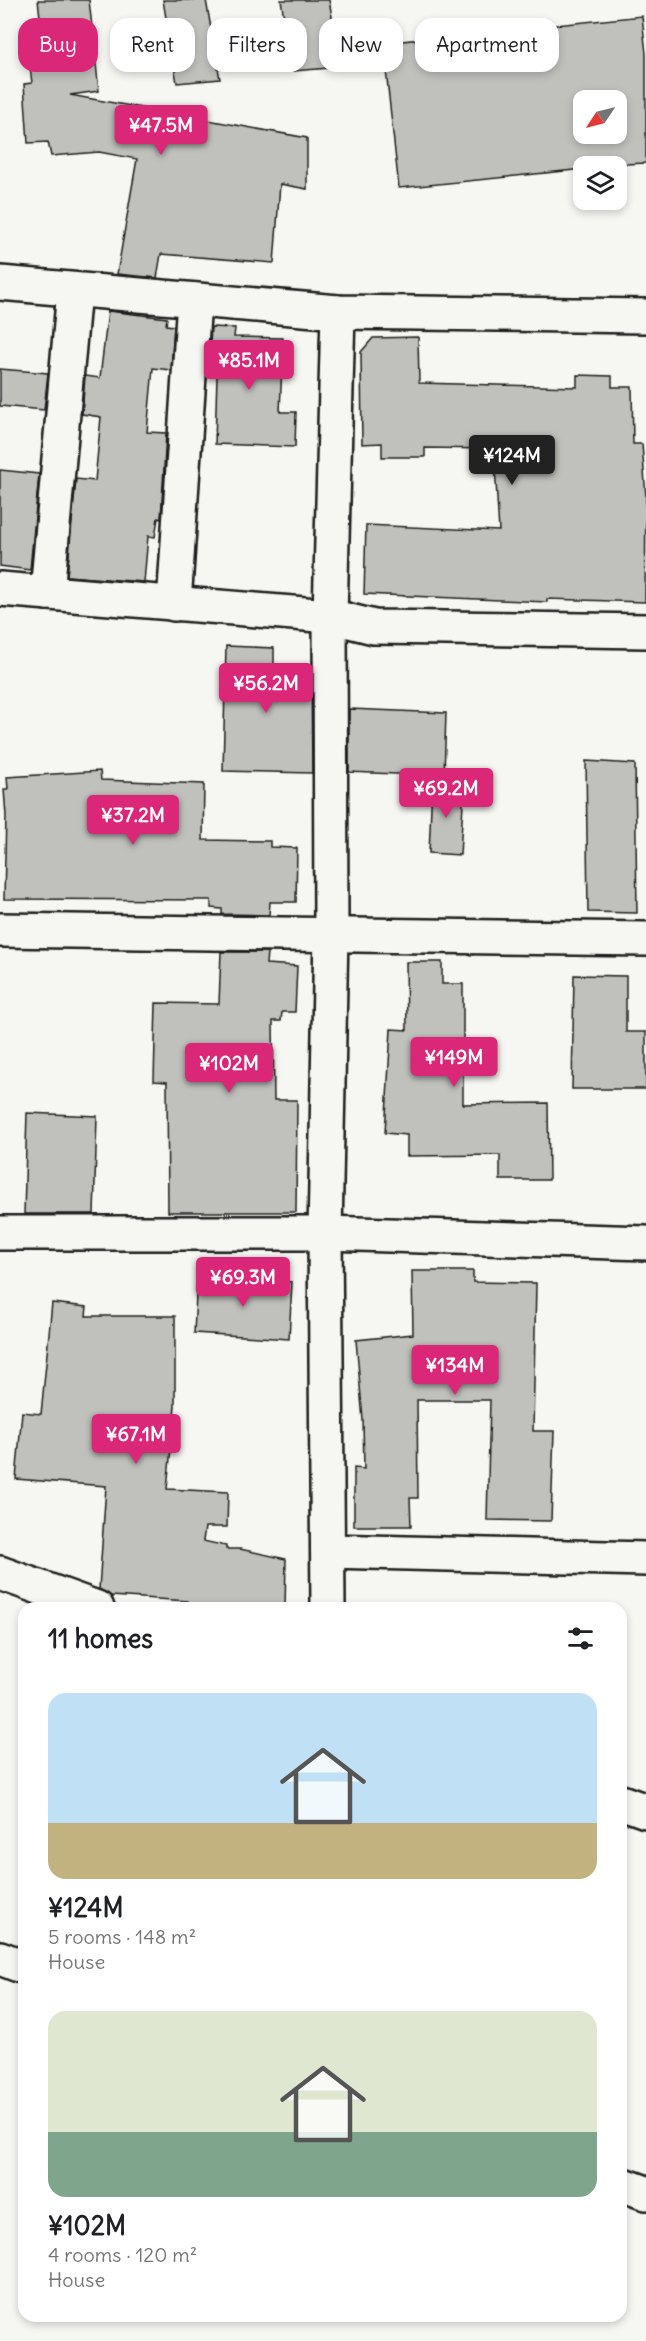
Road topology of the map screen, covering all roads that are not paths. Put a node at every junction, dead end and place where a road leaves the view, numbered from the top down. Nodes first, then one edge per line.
1 (0, 283) edge
2 (74, 290) junction
3 (194, 300) junction
4 (338, 312) junction
5 (646, 316) edge
6 (0, 589) edge
7 (47, 593) junction
8 (174, 604) junction
9 (330, 616) junction
10 (646, 631) edge
11 (0, 930) edge
12 (331, 934) junction
13 (646, 939) edge
14 (0, 1233) edge
15 (325, 1233) junction
16 (646, 1243) edge
17 (328, 1551) junction
18 (646, 1559) edge
19 (0, 1573) edge
20 (80, 1602) edge
21 (328, 1602) edge
22 (627, 1804) edge
23 (646, 1811) edge
24 (0, 1959) edge
25 (18, 1965) edge
26 (627, 2186) edge
27 (646, 2193) edge

1 - 2 street
2 - 3 street
2 - 7 street
3 - 4 street
3 - 8 street
4 - 5 street
4 - 9 street
6 - 7 street
7 - 8 street
8 - 9 street
9 - 10 street
9 - 12 street
11 - 12 street
12 - 13 street
12 - 15 street
14 - 15 street
15 - 16 street
15 - 17 street
17 - 18 street
17 - 21 street
19 - 20 street
22 - 23 street
24 - 25 street
26 - 27 street

